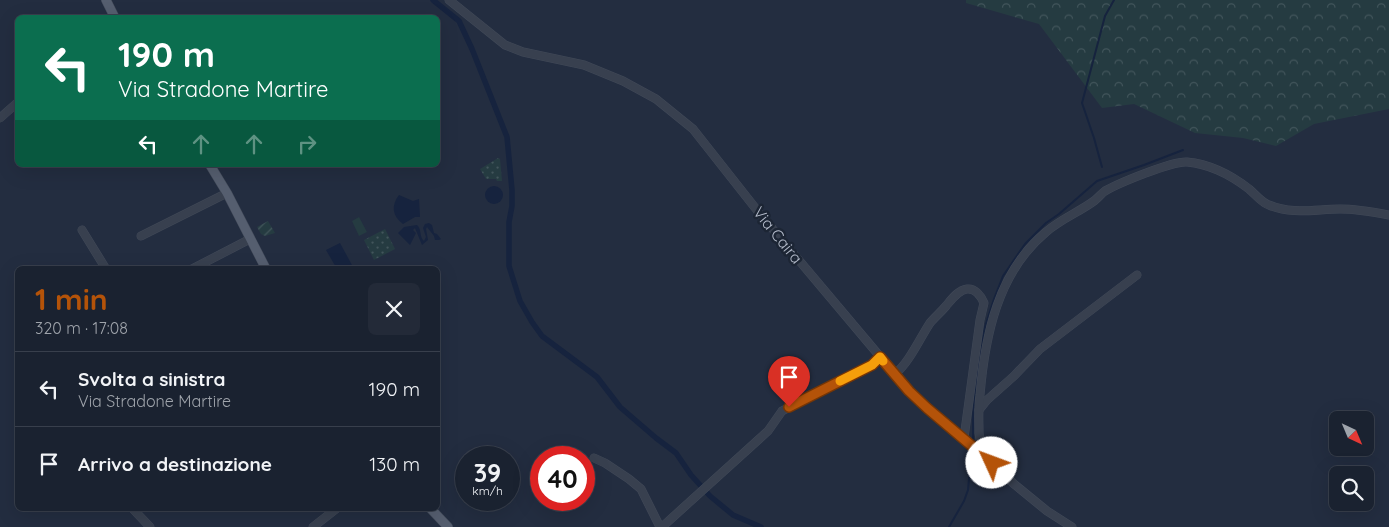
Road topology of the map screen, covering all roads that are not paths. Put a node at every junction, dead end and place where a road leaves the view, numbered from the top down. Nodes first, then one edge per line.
1 (106, 0) edge
2 (449, 0) edge
3 (112, 15) edge
4 (15, 105) edge
5 (0, 118) edge
6 (211, 167) edge
7 (227, 193) junction
8 (1389, 215) edge
9 (82, 230) dead end
10 (141, 236) dead end
11 (250, 239) junction
12 (104, 266) edge
13 (198, 266) edge
14 (264, 266) edge
15 (1137, 275) dead end
16 (880, 357) junction
17 (895, 374) junction
18 (979, 410) junction
19 (964, 438) junction
20 (980, 452) junction
21 (595, 458) edge
22 (136, 511) edge
23 (333, 511) edge
24 (433, 511) edge
25 (150, 527) edge
26 (313, 527) edge
27 (448, 527) edge
28 (661, 527) edge
29 (1072, 527) edge

1 - 3 main road
2 - 16 street, Via Caira
4 - 5 street
6 - 7 main road
7 - 10 street
7 - 11 main road
8 - 18 street
9 - 12 street
11 - 13 street
11 - 14 main road
15 - 18 street
16 - 17 street, Via Caira
16 - 28 street
17 - 19 street, Via Caira
17 - 19 street
18 - 20 street
19 - 20 street, Via Caira
20 - 29 street, Via Caira
21 - 28 street
22 - 25 street
23 - 26 street
24 - 27 main road

